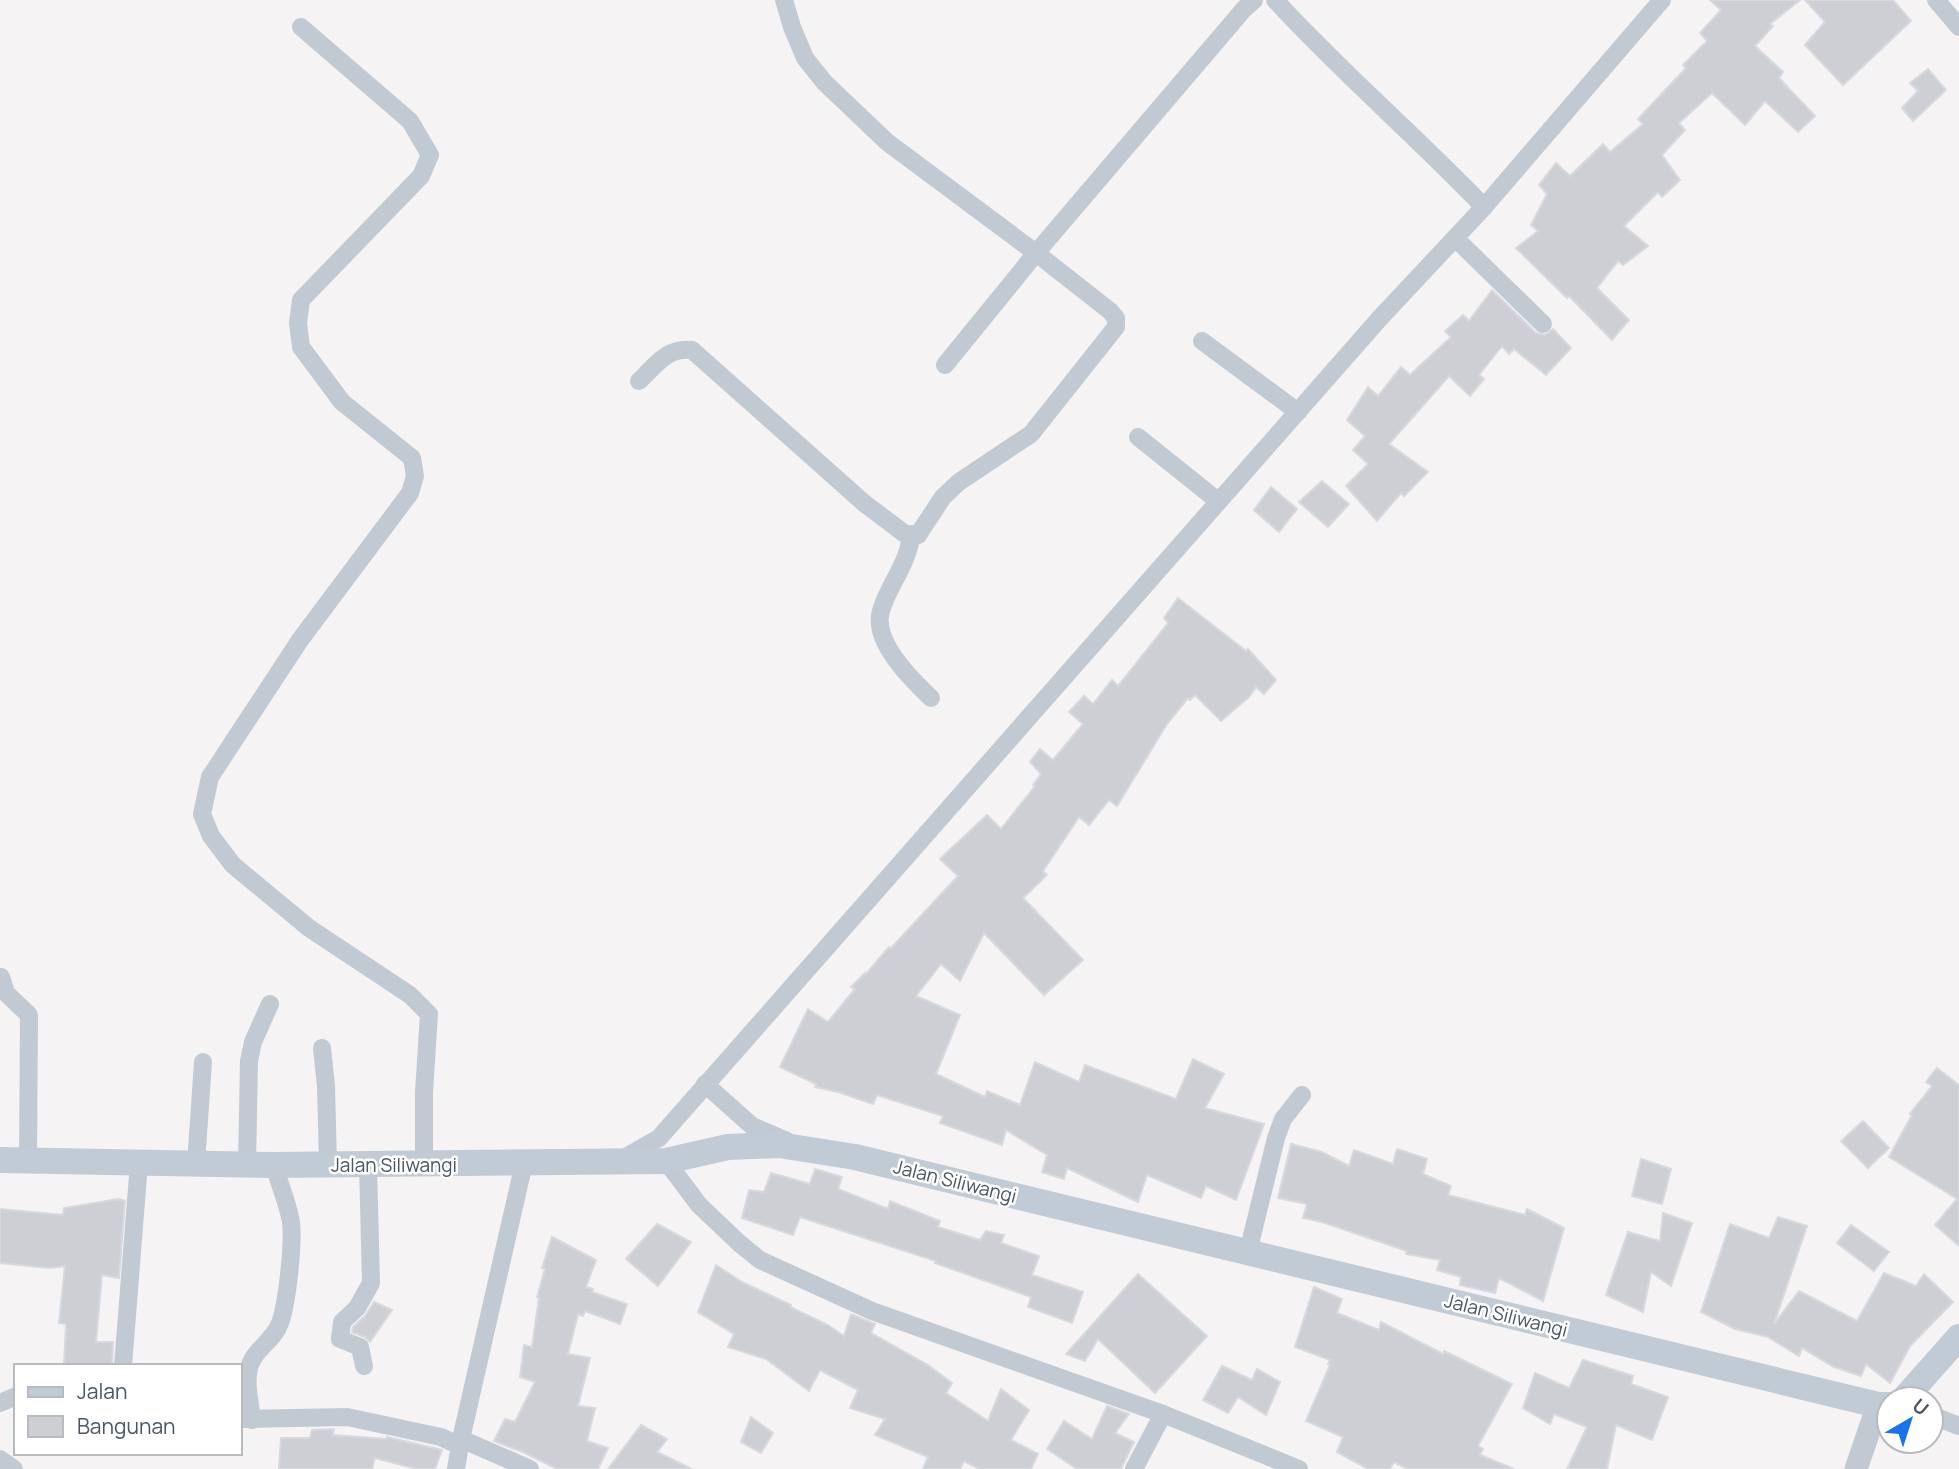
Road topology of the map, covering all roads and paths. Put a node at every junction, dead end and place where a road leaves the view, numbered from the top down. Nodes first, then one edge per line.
1 (784, 0) edge
2 (1254, 0) edge
3 (1275, 0) edge
4 (1662, 0) edge
5 (1936, 0) edge
6 (301, 27) dead end
7 (1959, 27) edge
8 (1484, 207) junction
9 (1455, 238) junction
10 (1036, 253) junction
11 (1543, 324) dead end
12 (1202, 341) dead end
13 (945, 365) dead end
14 (639, 381) dead end
15 (1298, 412) junction
16 (1138, 437) dead end
17 (1218, 500) junction
18 (912, 534) junction
19 (931, 698) dead end
20 (1, 978) edge
21 (270, 1004) dead end
22 (322, 1048) dead end
23 (203, 1062) dead end
24 (705, 1084) junction
25 (1301, 1095) dead end
26 (801, 1147) junction
27 (0, 1160) edge
28 (28, 1161) junction
29 (617, 1161) junction
30 (666, 1161) junction
31 (139, 1163) junction
32 (532, 1163) junction
33 (196, 1164) junction
34 (247, 1165) junction
35 (274, 1165) junction
36 (328, 1165) junction
37 (368, 1165) junction
38 (424, 1165) junction
39 (1248, 1252) junction
40 (1959, 1337) edge
41 (123, 1364) edge
42 (364, 1366) dead end
43 (1916, 1385) edge
44 (1875, 1403) edge
45 (1163, 1414) junction
46 (246, 1420) edge
47 (1875, 1426) edge
48 (460, 1443) junction
49 (0, 1459) edge
50 (14, 1469) edge
51 (456, 1469) edge
52 (530, 1469) edge
53 (1134, 1469) edge
54 (1299, 1469) edge
55 (1857, 1469) edge

1 - 10 street
2 - 10 street
3 - 8 street
4 - 8 street
5 - 7 street
6 - 38 street
8 - 9 street
9 - 11 street
9 - 15 street
10 - 13 street
10 - 18 street
12 - 15 street
14 - 18 street
15 - 17 street
16 - 17 street
17 - 24 street
18 - 19 street
20 - 28 street
21 - 34 street
22 - 36 street
23 - 33 street
24 - 26 street
24 - 29 street
25 - 39 street
26 - 30 main road, Jalan Siliwangi
26 - 39 main road, Jalan Siliwangi
27 - 28 main road, Jalan Siliwangi
28 - 31 main road, Jalan Siliwangi
29 - 30 main road, Jalan Siliwangi
29 - 32 main road, Jalan Siliwangi
30 - 45 street
31 - 33 main road, Jalan Siliwangi
31 - 41 street
32 - 38 main road, Jalan Siliwangi
32 - 48 street
33 - 34 main road, Jalan Siliwangi
34 - 35 main road, Jalan Siliwangi
35 - 36 main road, Jalan Siliwangi
35 - 46 street
36 - 37 main road, Jalan Siliwangi
37 - 38 main road, Jalan Siliwangi
37 - 42 street
39 - 44 main road, Jalan Siliwangi
40 - 43 main road
45 - 53 street
45 - 54 street
46 - 48 street
47 - 55 street
48 - 51 street
48 - 52 street
49 - 50 street

